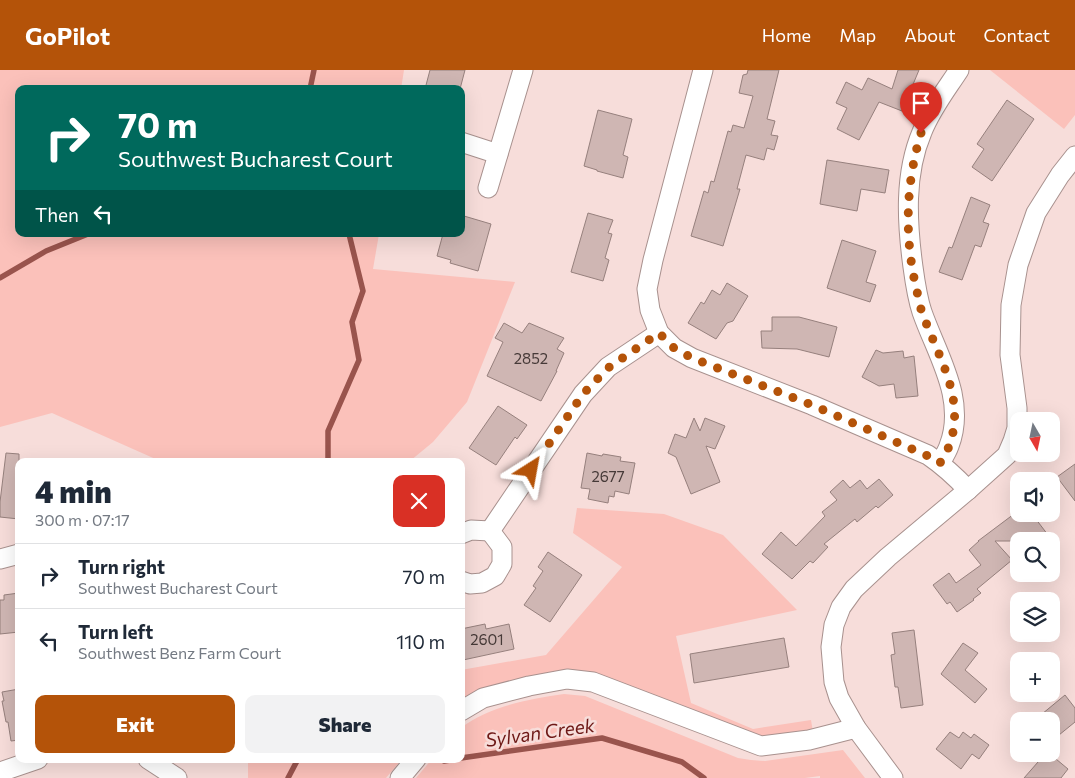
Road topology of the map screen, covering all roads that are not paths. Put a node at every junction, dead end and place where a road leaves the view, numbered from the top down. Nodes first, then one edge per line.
1 (523, 70) edge
2 (702, 70) edge
3 (959, 70) edge
4 (465, 143) edge
5 (498, 154) junction
6 (1075, 156) edge
7 (488, 188) dead end
8 (659, 333) junction
9 (940, 463) junction
10 (968, 490) junction
11 (490, 531) junction
12 (465, 532) edge
13 (15, 555) edge
14 (0, 558) edge
15 (465, 583) edge
16 (465, 709) edge
17 (856, 728) junction
18 (26, 763) edge
19 (154, 763) edge
20 (413, 763) edge
21 (0, 772) edge
22 (177, 778) edge
23 (400, 778) edge
24 (893, 778) edge

1 - 5 street
2 - 8 street
3 - 9 street
4 - 5 street
5 - 7 street
6 - 10 street
8 - 9 street
8 - 11 street
9 - 10 street
10 - 17 street
11 - 12 street
11 - 15 street
13 - 14 street
16 - 17 street
17 - 24 street
18 - 21 street
19 - 22 street
20 - 23 street

